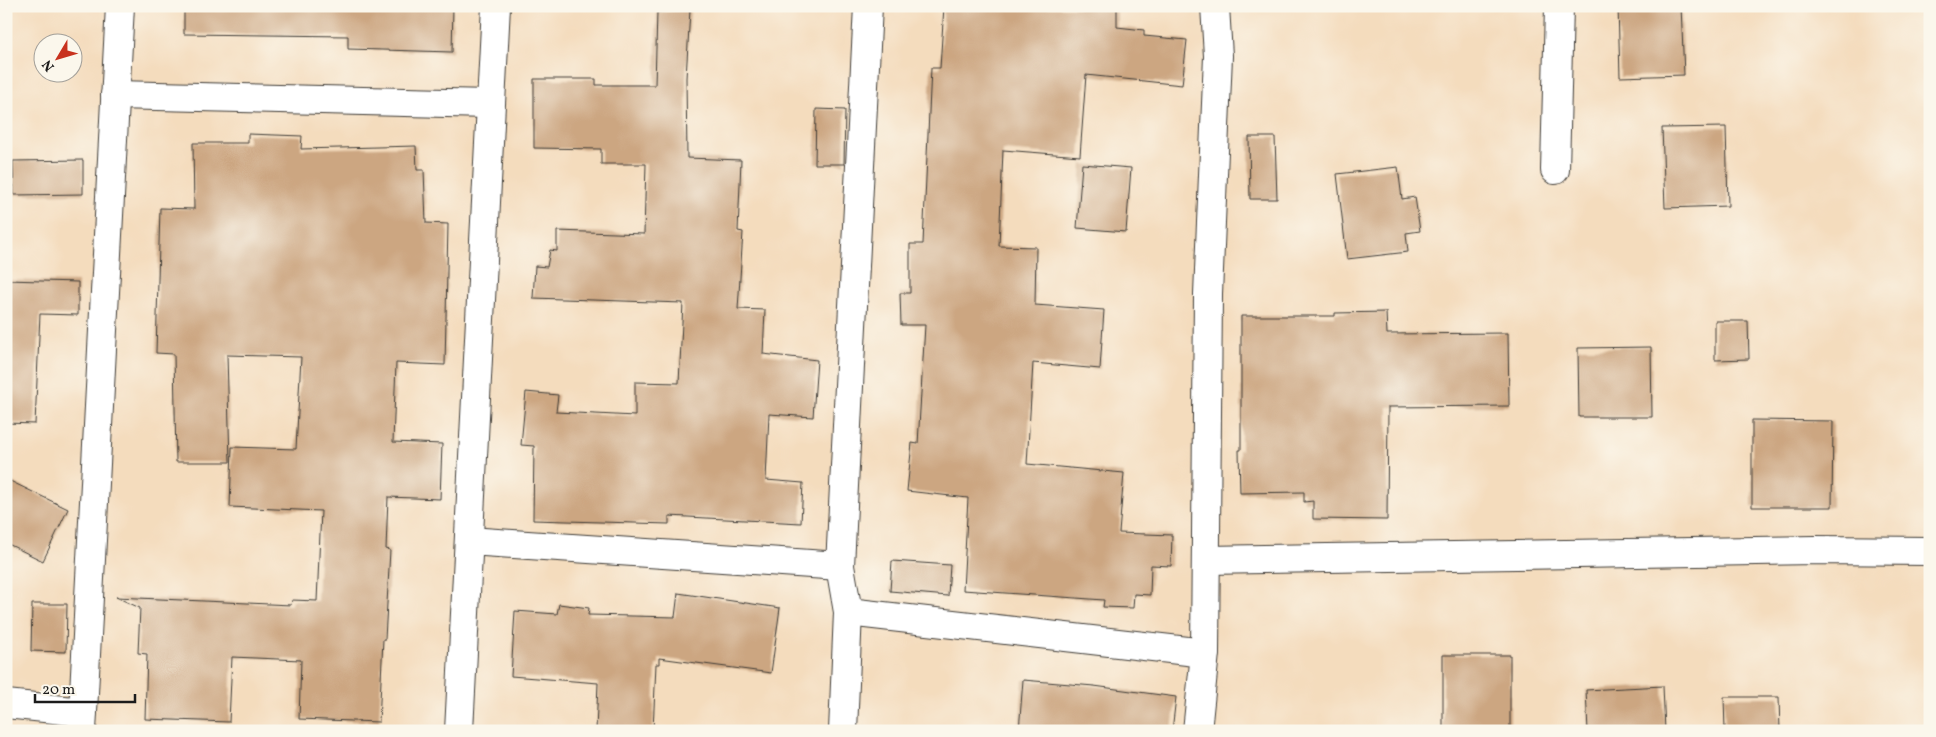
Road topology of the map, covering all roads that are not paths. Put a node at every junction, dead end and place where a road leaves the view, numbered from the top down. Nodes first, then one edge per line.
1 (120, 6) edge
2 (496, 6) edge
3 (868, 6) edge
4 (1215, 6) edge
5 (1559, 6) edge
6 (114, 95) junction
7 (489, 104) junction
8 (1555, 170) dead end
9 (470, 541) junction
10 (1930, 551) edge
11 (1207, 560) junction
12 (840, 566) junction
13 (848, 612) junction
14 (1205, 653) junction
15 (6, 704) edge
16 (82, 721) edge
17 (459, 731) edge
18 (842, 731) edge
19 (1196, 731) edge

1 - 6 street
2 - 7 street
3 - 12 street
4 - 11 street
5 - 8 street
6 - 7 street
6 - 16 street
7 - 9 street
9 - 12 street
9 - 17 street
10 - 11 street
11 - 14 street
12 - 13 street
13 - 14 street
13 - 18 street
14 - 19 street
15 - 16 street

